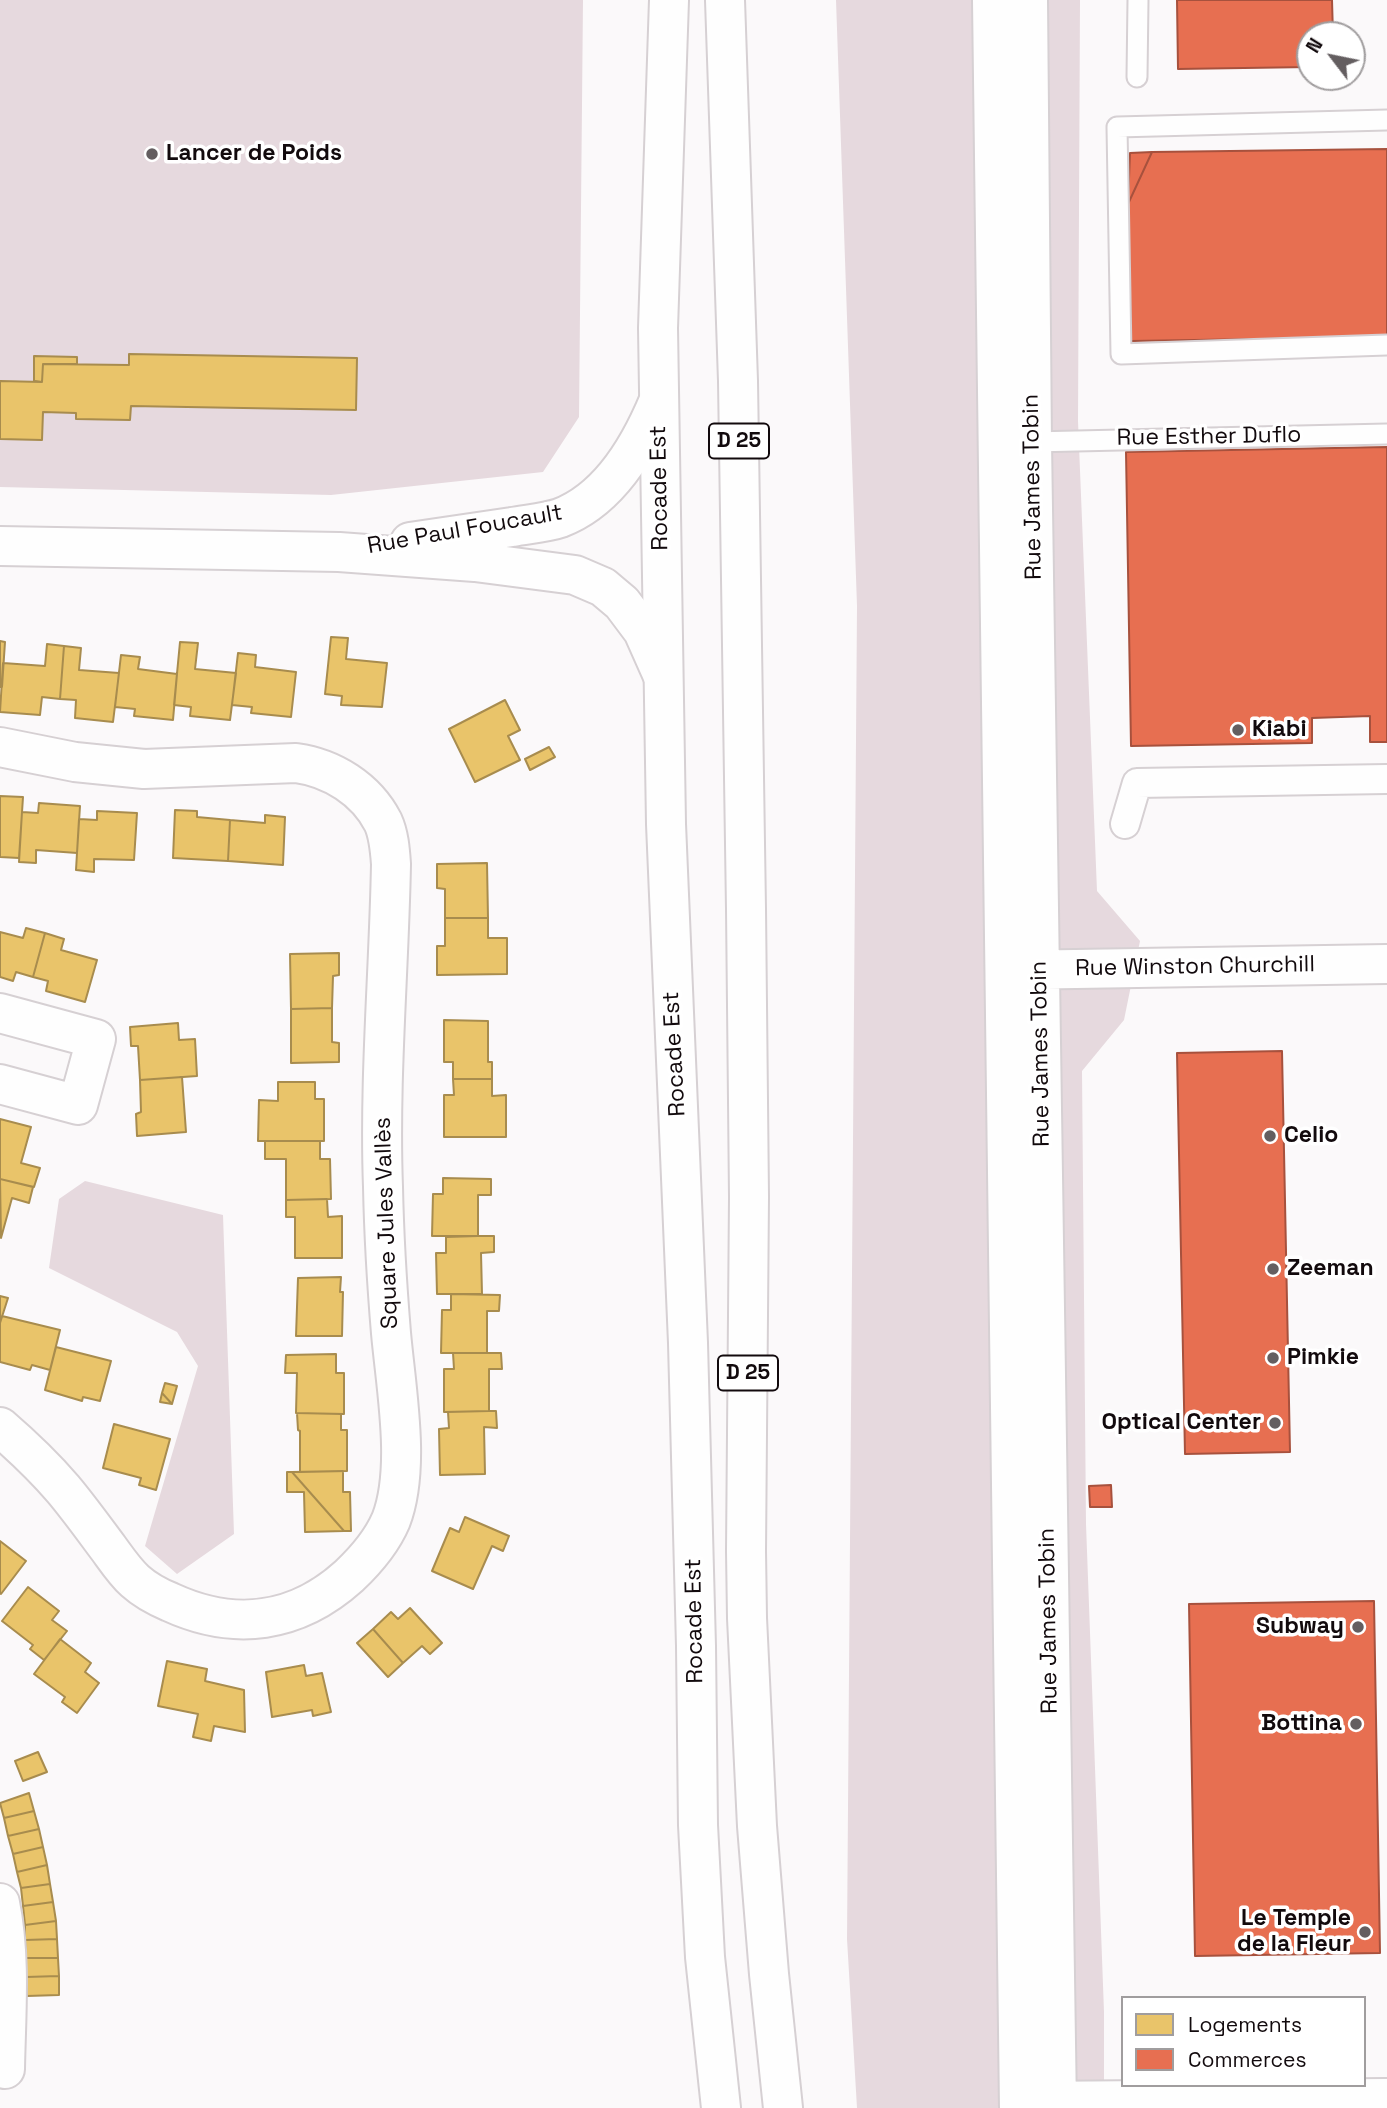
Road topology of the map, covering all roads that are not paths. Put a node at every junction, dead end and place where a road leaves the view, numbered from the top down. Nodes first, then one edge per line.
1 (669, 0) edge
2 (725, 0) edge
3 (992, 0) edge
4 (1028, 0) edge
5 (1138, 0) edge
6 (1137, 77) dead end
7 (1387, 120) edge
8 (1387, 345) edge
9 (659, 400) junction
10 (1387, 434) edge
11 (1032, 442) junction
12 (0, 545) edge
13 (339, 552) junction
14 (663, 676) junction
15 (0, 747) edge
16 (1387, 779) edge
17 (1125, 824) dead end
18 (1387, 964) edge
19 (1022, 970) junction
20 (0, 1013) edge
21 (0, 1084) edge
22 (0, 1427) edge
23 (0, 1903) edge
24 (5, 2069) dead end
25 (1387, 2098) edge
26 (1057, 2104) edge
27 (1019, 2105) edge
28 (721, 2108) edge
29 (783, 2108) edge

1 - 9 street, Rocade Est / D 25
2 - 29 street, D 25
3 - 19 street, Rue James Tobin
4 - 11 street, Rue James Tobin
5 - 6 lane
7 - 8 lane
9 - 13 street, Rue Paul Foucault
9 - 14 street, Rocade Est / D 25
10 - 11 lane, Rue Esther Duflo
11 - 19 street, Rue James Tobin
12 - 13 street, Rue Paul Foucault
13 - 14 street, Rue Paul Foucault
14 - 28 street, Rocade Est / D 25
15 - 22 street, Square Jules Vallès
16 - 17 street
18 - 19 street, Rue Winston Churchill
19 - 26 street, Rue James Tobin
19 - 27 street, Rue James Tobin
20 - 21 street
23 - 24 street
25 - 26 street
26 - 27 street

